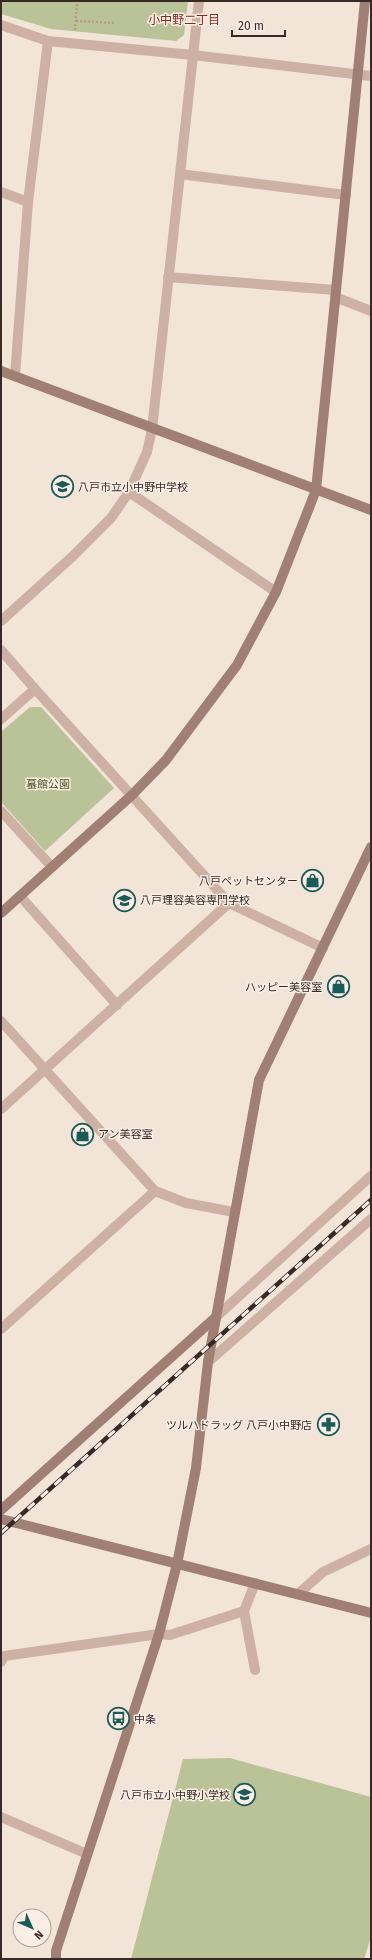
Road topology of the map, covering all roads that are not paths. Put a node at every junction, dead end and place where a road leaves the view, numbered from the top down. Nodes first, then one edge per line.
1 (199, 1) edge
2 (365, 1) edge
3 (1, 25) edge
4 (48, 41) junction
5 (193, 55) junction
6 (358, 75) junction
7 (371, 76) edge
8 (180, 174) junction
9 (1, 192) edge
10 (346, 195) junction
11 (28, 202) junction
12 (168, 277) junction
13 (336, 293) junction
14 (371, 311) edge
15 (1, 371) edge
16 (14, 376) junction
17 (152, 429) junction
18 (316, 490) junction
19 (129, 492) junction
20 (371, 510) edge
21 (276, 592) junction
22 (1, 620) edge
23 (1, 650) edge
24 (35, 689) junction
25 (1, 719) edge
26 (132, 795) junction
27 (1, 811) edge
28 (371, 847) edge
29 (52, 868) junction
30 (20, 896) junction
31 (229, 903) junction
32 (1, 913) edge
33 (323, 948) junction
34 (117, 1005) junction
35 (1, 1020) edge
36 (45, 1069) junction
37 (1, 1109) edge
38 (371, 1176) edge
39 (154, 1191) junction
40 (234, 1212) junction
41 (371, 1219) edge
42 (216, 1317) junction
43 (1, 1329) edge
44 (208, 1362) junction
45 (1, 1510) edge
46 (1, 1519) edge
47 (371, 1549) edge
48 (177, 1564) junction
49 (255, 1583) junction
50 (298, 1594) junction
51 (244, 1611) junction
52 (371, 1613) edge
53 (159, 1634) junction
54 (2, 1658) edge
55 (255, 1670) dead end
56 (1, 1817) edge
57 (87, 1854) junction
58 (56, 1959) edge

1 - 5 street
2 - 6 street
3 - 4 street
4 - 5 street
4 - 11 street
5 - 6 street
5 - 8 street
6 - 7 street
6 - 10 street
8 - 10 street
8 - 12 street
9 - 11 street
10 - 13 street
11 - 16 street
12 - 13 street
12 - 17 street
13 - 14 street
13 - 18 street
15 - 16 street
16 - 17 street
17 - 18 street
17 - 19 street
18 - 20 street
18 - 21 street
19 - 21 street
19 - 22 street
21 - 26 street
23 - 24 street
24 - 25 street
24 - 26 street
26 - 29 street
26 - 31 street
27 - 29 street
28 - 33 street
29 - 30 street
30 - 32 street
30 - 34 street
31 - 33 street
31 - 34 street
33 - 40 street
34 - 36 street
35 - 36 street
36 - 37 street
36 - 39 street
38 - 42 street
39 - 40 street
39 - 43 street
40 - 42 street
41 - 44 street
42 - 44 street
42 - 45 street
44 - 48 street
46 - 48 street
47 - 50 street
48 - 49 street
48 - 53 street
49 - 50 street
49 - 51 street
50 - 52 street
51 - 53 street
51 - 55 street
53 - 54 street
53 - 57 street
56 - 57 street
57 - 58 street

